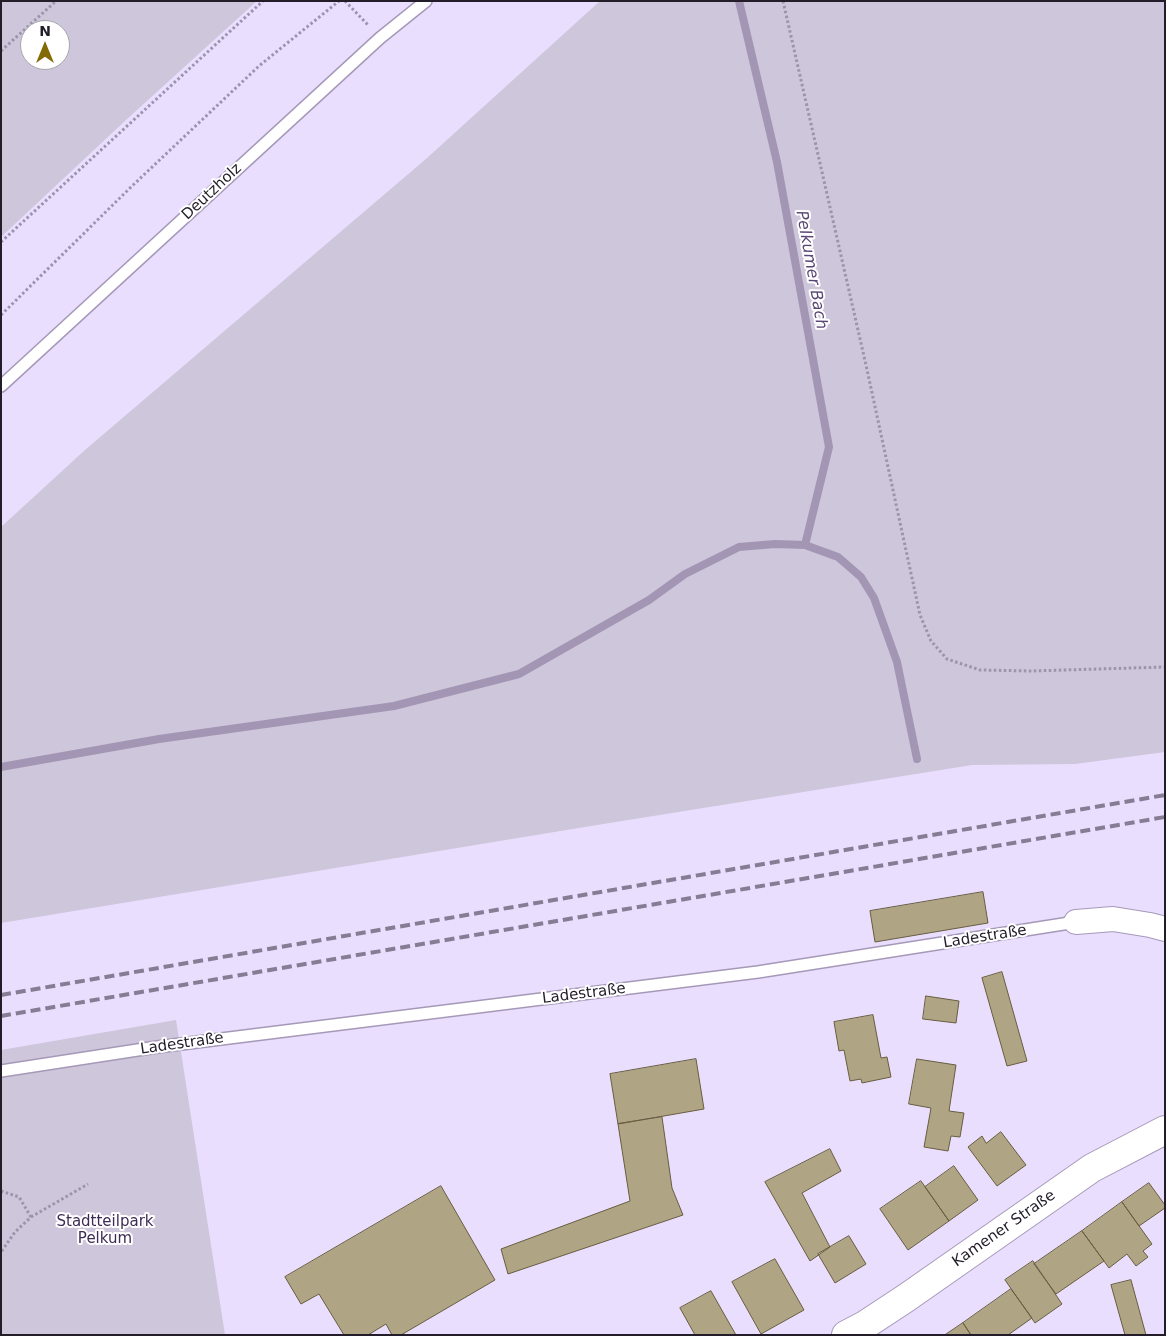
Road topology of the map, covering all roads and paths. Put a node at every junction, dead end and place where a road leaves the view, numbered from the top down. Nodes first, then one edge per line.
1 (56, 1) edge
2 (263, 1) edge
3 (339, 1) edge
4 (345, 1) edge
5 (426, 1) edge
6 (783, 1) edge
7 (380, 38) junction
8 (1, 51) edge
9 (1, 242) edge
10 (1, 315) edge
11 (1, 386) edge
12 (1165, 667) edge
13 (1076, 922) joint
14 (1165, 929) edge
15 (1, 1071) edge
16 (1165, 1130) edge
17 (88, 1184) dead end
18 (1, 1191) edge
19 (31, 1217) junction
20 (1, 1252) edge
21 (846, 1335) edge

1 - 8 path
2 - 9 path
3 - 10 path
4 - 7 path
5 - 7 lane, Deutzholz
6 - 12 path
7 - 11 lane, Deutzholz
13 - 14 street, Ladestraße
13 - 15 lane, Ladestraße
16 - 21 main road, Kamener Straße
17 - 19 path
18 - 19 path
19 - 20 path

